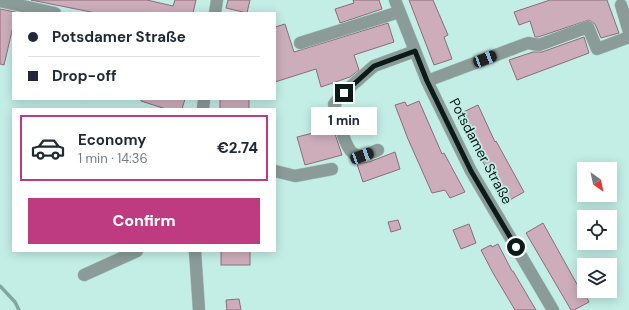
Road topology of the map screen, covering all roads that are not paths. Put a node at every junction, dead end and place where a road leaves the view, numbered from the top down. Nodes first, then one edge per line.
1 (217, 0) edge
2 (395, 0) edge
3 (0, 1) edge
4 (620, 5) dead end
5 (50, 12) edge
6 (215, 12) edge
7 (399, 12) junction
8 (629, 32) edge
9 (629, 37) edge
10 (300, 43) dead end
11 (415, 51) junction
12 (427, 81) junction
13 (378, 150) dead end
14 (332, 169) dead end
15 (276, 171) edge
16 (135, 252) edge
17 (195, 252) edge
18 (84, 275) dead end
19 (199, 310) edge
20 (553, 310) edge

1 - 6 street
2 - 7 street, Potsdamer Straße
3 - 5 street
4 - 8 street
7 - 10 street
7 - 11 street, Potsdamer Straße
9 - 12 street
11 - 12 street, Potsdamer Straße
11 - 13 street
12 - 20 street, Potsdamer Straße
14 - 15 street
16 - 18 street
17 - 19 street

